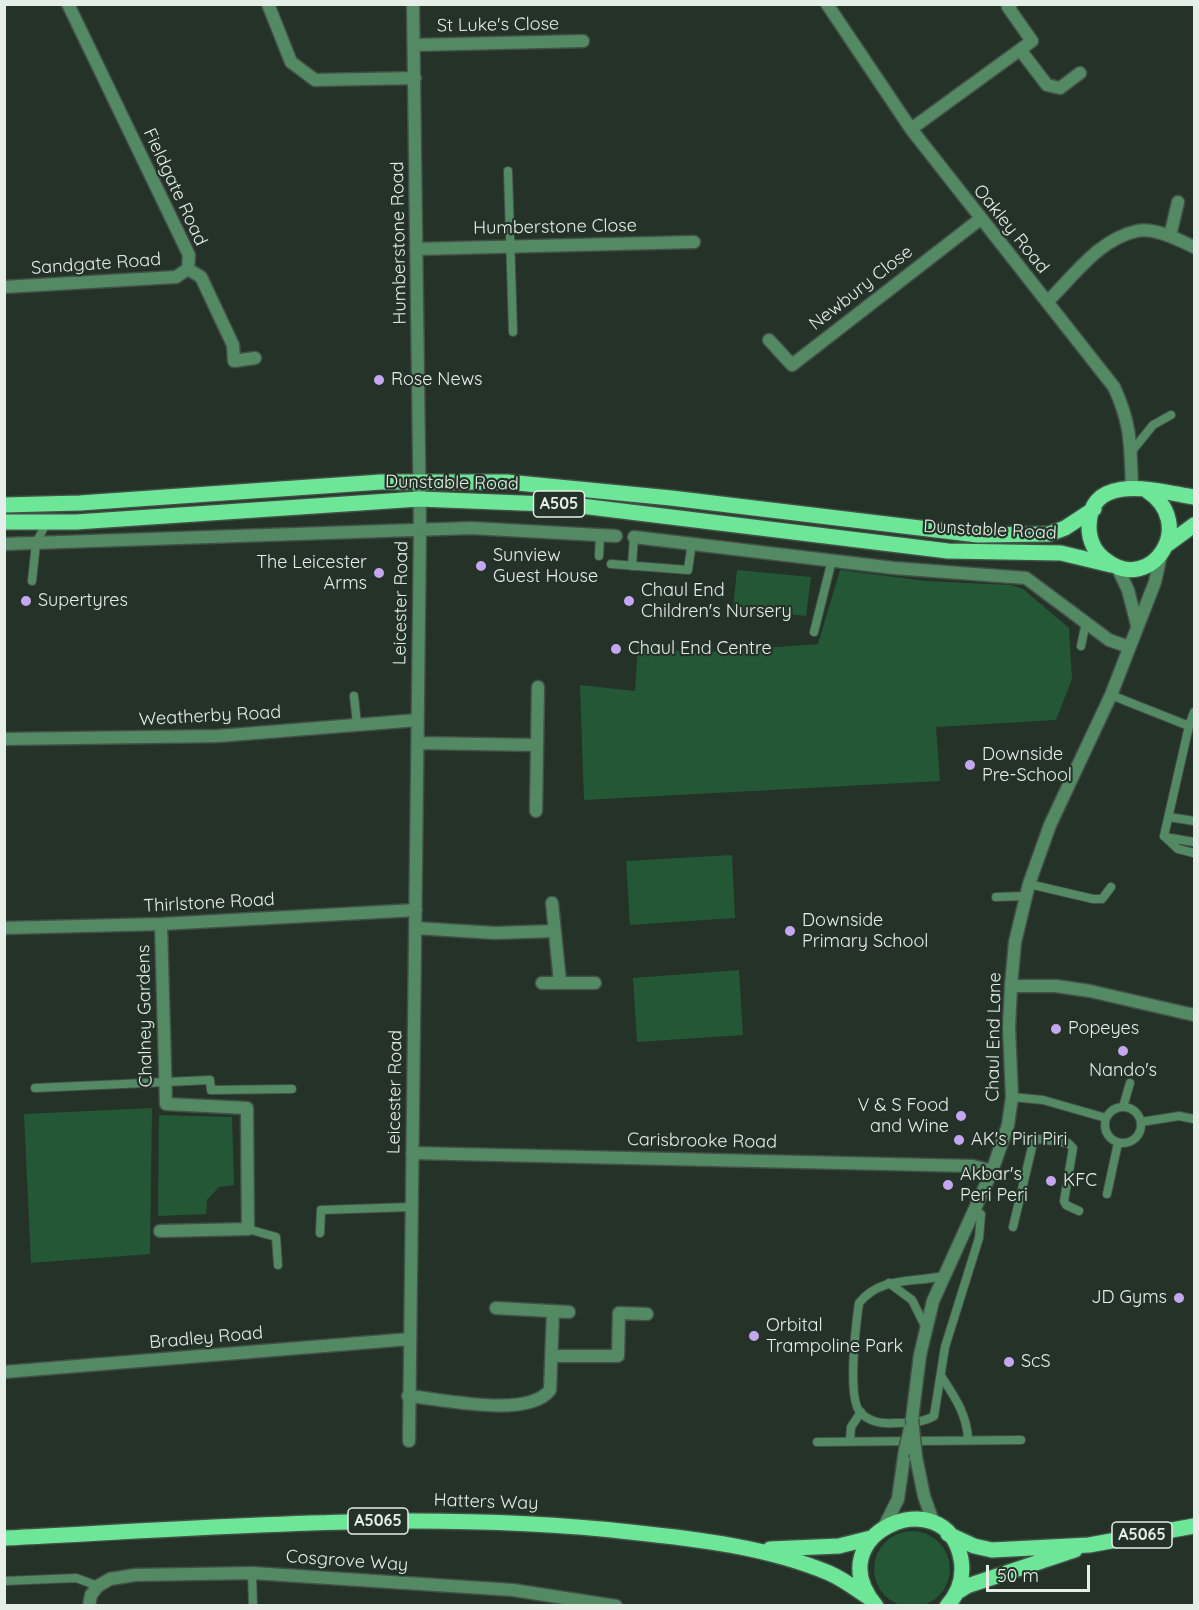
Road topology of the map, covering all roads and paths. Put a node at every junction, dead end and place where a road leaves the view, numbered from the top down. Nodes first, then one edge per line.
1 (68, 4) edge
2 (268, 4) edge
3 (413, 4) edge
4 (827, 4) edge
5 (1011, 4) edge
6 (583, 41) dead end
7 (414, 45) junction
8 (1021, 51) junction
9 (1080, 73) dead end
10 (415, 78) junction
11 (910, 129) junction
12 (508, 171) dead end
13 (1178, 202) dead end
14 (979, 220) junction
15 (1170, 236) junction
16 (694, 242) dead end
17 (511, 246) junction
18 (1194, 247) edge
19 (416, 249) junction
20 (188, 269) junction
21 (4, 287) edge
22 (1047, 302) junction
23 (513, 332) dead end
24 (769, 340) dead end
25 (255, 358) dead end
26 (1171, 415) dead end
27 (1132, 451) junction
28 (419, 481) junction
29 (1139, 489) junction
30 (1194, 497) edge
31 (419, 499) junction
32 (4, 505) edge
33 (1094, 509) junction
34 (4, 522) edge
35 (47, 522) junction
36 (1194, 525) edge
37 (420, 529) junction
38 (600, 535) junction
39 (616, 536) dead end
40 (634, 537) joint
41 (692, 542) junction
42 (36, 543) junction
43 (4, 544) edge
44 (1165, 550) junction
45 (599, 556) dead end
46 (832, 560) junction
47 (611, 564) dead end
48 (632, 566) junction
49 (1114, 566) junction
50 (32, 581) dead end
51 (1086, 622) junction
52 (1137, 625) junction
53 (814, 632) dead end
54 (1081, 646) dead end
55 (1129, 647) junction
56 (538, 687) dead end
57 (1111, 695) junction
58 (354, 696) dead end
59 (1194, 712) edge
60 (418, 720) junction
61 (357, 724) junction
62 (1188, 726) junction
63 (4, 739) edge
64 (418, 743) junction
65 (537, 745) junction
66 (536, 811) dead end
67 (1169, 817) junction
68 (1194, 822) edge
69 (1164, 836) junction
70 (1194, 842) edge
71 (1194, 853) edge
72 (1111, 887) dead end
73 (1027, 890) junction
74 (996, 897) dead end
75 (552, 903) dead end
76 (416, 910) junction
77 (161, 924) junction
78 (4, 928) edge
79 (415, 928) junction
80 (555, 931) junction
81 (542, 982) dead end
82 (560, 982) junction
83 (595, 983) dead end
84 (1011, 986) junction
85 (1194, 1014) edge
86 (164, 1083) junction
87 (1130, 1083) dead end
88 (34, 1088) dead end
89 (292, 1089) dead end
90 (1012, 1097) junction
91 (1123, 1107) junction
92 (1106, 1118) junction
93 (1194, 1119) edge
94 (1141, 1122) junction
95 (1118, 1143) junction
96 (411, 1153) junction
97 (992, 1171) junction
98 (1107, 1194) dead end
99 (411, 1207) junction
100 (973, 1209) junction
101 (1079, 1211) dead end
102 (1013, 1227) dead end
103 (248, 1229) junction
104 (160, 1231) dead end
105 (320, 1233) dead end
106 (278, 1265) dead end
107 (943, 1276) junction
108 (888, 1282) junction
109 (496, 1308) dead end
110 (553, 1311) junction
111 (569, 1312) dead end
112 (647, 1314) dead end
113 (926, 1328) junction
114 (410, 1339) junction
115 (552, 1356) junction
116 (4, 1372) edge
117 (940, 1376) junction
118 (408, 1396) junction
119 (861, 1412) junction
120 (912, 1419) junction
121 (968, 1439) junction
122 (1021, 1440) dead end
123 (409, 1441) dead end
124 (850, 1441) junction
125 (818, 1442) dead end
126 (934, 1524) junction
127 (885, 1525) junction
128 (1194, 1526) edge
129 (948, 1534) junction
130 (4, 1538) edge
131 (871, 1538) junction
132 (1089, 1545) junction
133 (749, 1549) junction
134 (252, 1573) junction
135 (4, 1581) edge
136 (98, 1586) junction
137 (956, 1593) junction
138 (872, 1601) edge
139 (578, 1603) edge
140 (89, 1605) edge
141 (253, 1605) edge
142 (616, 1605) edge
143 (947, 1605) edge

1 - 20 street, Fieldgate Road
2 - 10 street
3 - 7 street, Humberstone Road
4 - 11 street, Oakley Road
5 - 8 street
6 - 7 street, St Luke's Close
7 - 10 street, Humberstone Road
8 - 9 street
8 - 11 street
10 - 19 street, Humberstone Road
11 - 14 street, Oakley Road
12 - 17 lane
13 - 15 street
14 - 22 street, Oakley Road
14 - 24 street, Newbury Close
15 - 18 street
15 - 22 street
16 - 17 street, Humberstone Close
17 - 19 street, Humberstone Close
17 - 23 lane
19 - 28 street, Humberstone Road
20 - 21 street, Sandgate Road
20 - 25 street, Fieldgate Road
22 - 27 street, Oakley Road
26 - 27 lane
27 - 29 street, Oakley Road
28 - 31 street, Humberstone Road
28 - 32 main road, Dunstable Road
28 - 33 main road, Dunstable Road / A505
29 - 30 main road
29 - 33 main road
29 - 44 main road
31 - 35 main road, Dunstable Road / A505
31 - 37 street, Leicester Road
31 - 49 main road, Dunstable Road / A505
33 - 49 main road
34 - 35 main road, Dunstable Road / A505
35 - 42 lane
36 - 44 main road
37 - 38 street
37 - 42 street
37 - 60 street, Leicester Road
38 - 39 street
38 - 45 lane
40 - 41 street
40 - 48 lane
41 - 46 street
41 - 48 lane
42 - 43 street
42 - 50 lane
44 - 49 main road
44 - 52 street, Chaul End Lane
46 - 51 street
46 - 53 lane
47 - 48 lane
49 - 52 street
51 - 54 lane
51 - 55 street
52 - 55 street, Chaul End Lane
55 - 57 street, Chaul End Lane
56 - 65 street
57 - 62 lane
57 - 73 street, Chaul End Lane
58 - 61 lane
59 - 62 lane
60 - 61 street, Weatherby Road
60 - 64 street, Leicester Road
61 - 63 street, Weatherby Road
62 - 67 lane
64 - 65 street
64 - 76 street, Leicester Road
65 - 66 street
67 - 68 lane
67 - 69 lane
69 - 70 lane
69 - 71 lane
72 - 73 lane
73 - 74 lane
73 - 84 street, Chaul End Lane
75 - 80 street
76 - 77 street, Thirlstone Road
76 - 79 street, Leicester Road
77 - 78 street, Thirlstone Road
77 - 86 street, Chalney Gardens
79 - 80 street
79 - 96 street, Leicester Road
80 - 82 street
81 - 82 street
82 - 83 street
84 - 85 street
84 - 90 street, Chaul End Lane
86 - 88 lane
86 - 89 lane
86 - 103 street, Chalney Gardens
87 - 91 lane
90 - 92 lane
90 - 97 street, Chaul End Lane
91 - 92 lane
91 - 94 lane
92 - 95 lane
93 - 94 lane
94 - 95 lane
95 - 98 lane
96 - 97 street, Carisbrooke Road
96 - 99 street, Leicester Road
97 - 100 street, Chaul End Lane
99 - 105 lane
99 - 114 street, Leicester Road
100 - 107 street, Chaul End Lane
100 - 117 lane
101 - 102 lane
103 - 104 street
103 - 106 lane
107 - 108 lane
107 - 113 street, Chaul End Lane
108 - 113 lane
108 - 119 lane
109 - 110 street
110 - 111 street
110 - 115 street
112 - 115 street
113 - 120 street, Chaul End Lane
114 - 116 street, Bradley Road
114 - 118 street, Leicester Road
115 - 118 street
117 - 119 lane
117 - 121 lane
118 - 123 street, Leicester Road
119 - 124 lane
120 - 126 street, Chaul End Lane, bridge
120 - 127 street, Chaul End Lane, bridge
121 - 122 lane
121 - 124 lane
124 - 125 lane
126 - 127 main road
126 - 129 main road
127 - 131 main road
128 - 132 main road, A5065
129 - 132 main road, A5065
129 - 137 main road
130 - 133 main road, Hatters Way / A5065
131 - 133 main road, Hatters Way / A5065
131 - 138 main road
132 - 137 main road, A5065
133 - 138 main road, Hatters Way / A5065
134 - 136 street, Cosgrove Way
134 - 139 street, Cosgrove Way
134 - 141 lane
135 - 136 lane
136 - 140 street
137 - 143 main road
139 - 142 street, Cosgrove Way

